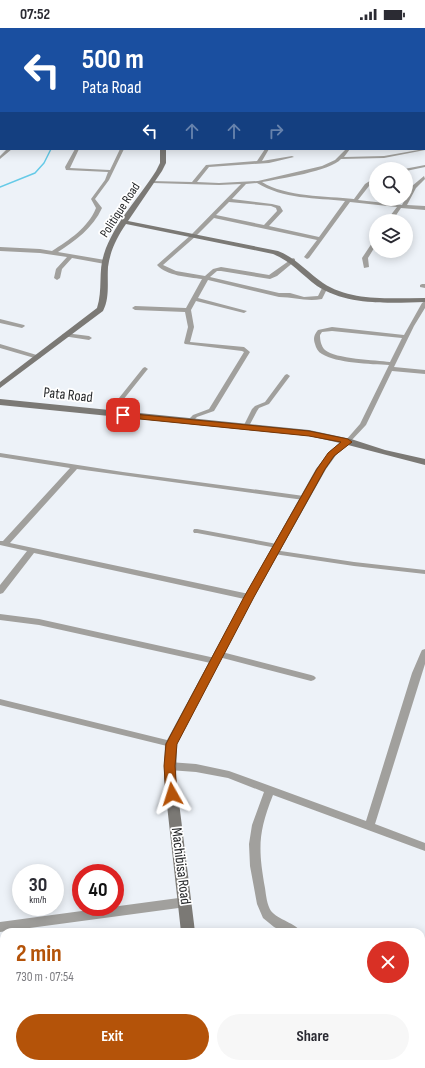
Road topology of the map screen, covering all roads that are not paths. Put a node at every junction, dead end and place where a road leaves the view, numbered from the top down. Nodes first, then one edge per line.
1 (9, 150) edge
2 (76, 150) edge
3 (122, 150) edge
4 (163, 150) edge
5 (266, 150) edge
6 (347, 150) edge
7 (418, 150) edge
8 (292, 157) dead end
9 (0, 158) edge
10 (341, 158) junction
11 (258, 163) junction
12 (425, 166) edge
13 (413, 169) edge
14 (111, 171) junction
15 (424, 177) dead end
16 (153, 182) junction
17 (258, 182) junction
18 (194, 183) junction
19 (369, 183) edge
20 (244, 184) junction
21 (228, 200) junction
22 (349, 200) junction
23 (355, 201) junction
24 (401, 207) junction
25 (425, 208) edge
26 (395, 214) edge
27 (213, 216) junction
28 (125, 222) junction
29 (265, 227) junction
30 (194, 235) junction
31 (322, 239) junction
32 (0, 249) edge
33 (369, 252) edge
34 (53, 254) junction
35 (70, 257) junction
36 (307, 257) dead end
37 (293, 260) junction
38 (105, 262) junction
39 (366, 267) dead end
40 (57, 278) dead end
41 (206, 278) junction
42 (325, 287) junction
43 (195, 298) junction
44 (425, 300) edge
45 (425, 303) edge
46 (135, 308) dead end
47 (188, 310) junction
48 (244, 311) dead end
49 (0, 321) edge
50 (22, 326) dead end
51 (65, 335) junction
52 (406, 337) junction
53 (89, 338) dead end
54 (0, 346) edge
55 (38, 357) junction
56 (392, 366) junction
57 (145, 369) dead end
58 (425, 372) edge
59 (287, 376) dead end
60 (0, 386) edge
61 (0, 402) edge
62 (109, 414) junction
63 (189, 422) junction
64 (246, 427) junction
65 (348, 442) junction
66 (0, 455) edge
67 (425, 462) edge
68 (75, 467) junction
69 (304, 498) junction
70 (197, 531) dead end
71 (3, 543) edge
72 (276, 549) junction
73 (32, 550) junction
74 (425, 572) edge
75 (0, 591) edge
76 (249, 597) junction
77 (0, 617) edge
78 (425, 652) edge
79 (216, 657) junction
80 (311, 678) dead end
81 (0, 702) edge
82 (171, 744) junction
83 (169, 766) junction
84 (269, 791) junction
85 (369, 827) junction
86 (425, 847) edge
87 (186, 902) junction
88 (0, 928) edge
89 (188, 928) edge
90 (288, 928) edge

1 - 9 street
2 - 14 street
3 - 14 street
4 - 16 street, Politique Road
5 - 11 street
6 - 10 street
7 - 10 street
8 - 11 street
10 - 17 street
11 - 18 street
12 - 13 street
14 - 34 street
15 - 24 street
16 - 18 street
16 - 28 street, Politique Road
17 - 20 street
17 - 22 street
18 - 20 street
19 - 23 street
20 - 21 street
21 - 27 street
21 - 29 street
22 - 23 street
22 - 31 street
23 - 24 street
24 - 25 street
24 - 26 street
27 - 29 street
27 - 30 street
28 - 30 street
28 - 38 street, Politique Road
29 - 31 street
30 - 37 street
30 - 41 street
31 - 36 street
32 - 34 street
33 - 39 street
34 - 35 street
35 - 38 street
35 - 40 street
37 - 41 street
37 - 42 street
38 - 51 street, Politique Road
41 - 42 street
41 - 43 street
42 - 44 street
43 - 47 street
43 - 48 street
45 - 52 street
46 - 47 street
47 - 63 street
49 - 50 street
51 - 53 street
51 - 55 street
52 - 56 street
52 - 56 street
54 - 55 street
55 - 60 street
56 - 58 street
56 - 65 street
57 - 62 street
59 - 64 street
61 - 62 street, Pata Road
62 - 63 street, Pata Road
63 - 64 street, Pata Road
64 - 65 street, Pata Road
65 - 67 street, Pata Road
65 - 69 street, Machibisa Road
66 - 68 street
68 - 69 street
68 - 71 street
69 - 72 street, Machibisa Road
70 - 72 street
71 - 73 street
72 - 74 street
72 - 76 street, Machibisa Road
73 - 75 street
73 - 76 street
76 - 79 street, Machibisa Road
77 - 79 street
78 - 85 street
79 - 80 street
79 - 82 street, Machibisa Road
81 - 82 street
82 - 83 street, Machibisa Road
83 - 84 street
83 - 87 street, Machibisa Road
84 - 85 street
84 - 90 street
85 - 86 street
87 - 88 street
87 - 89 street, Machibisa Road

